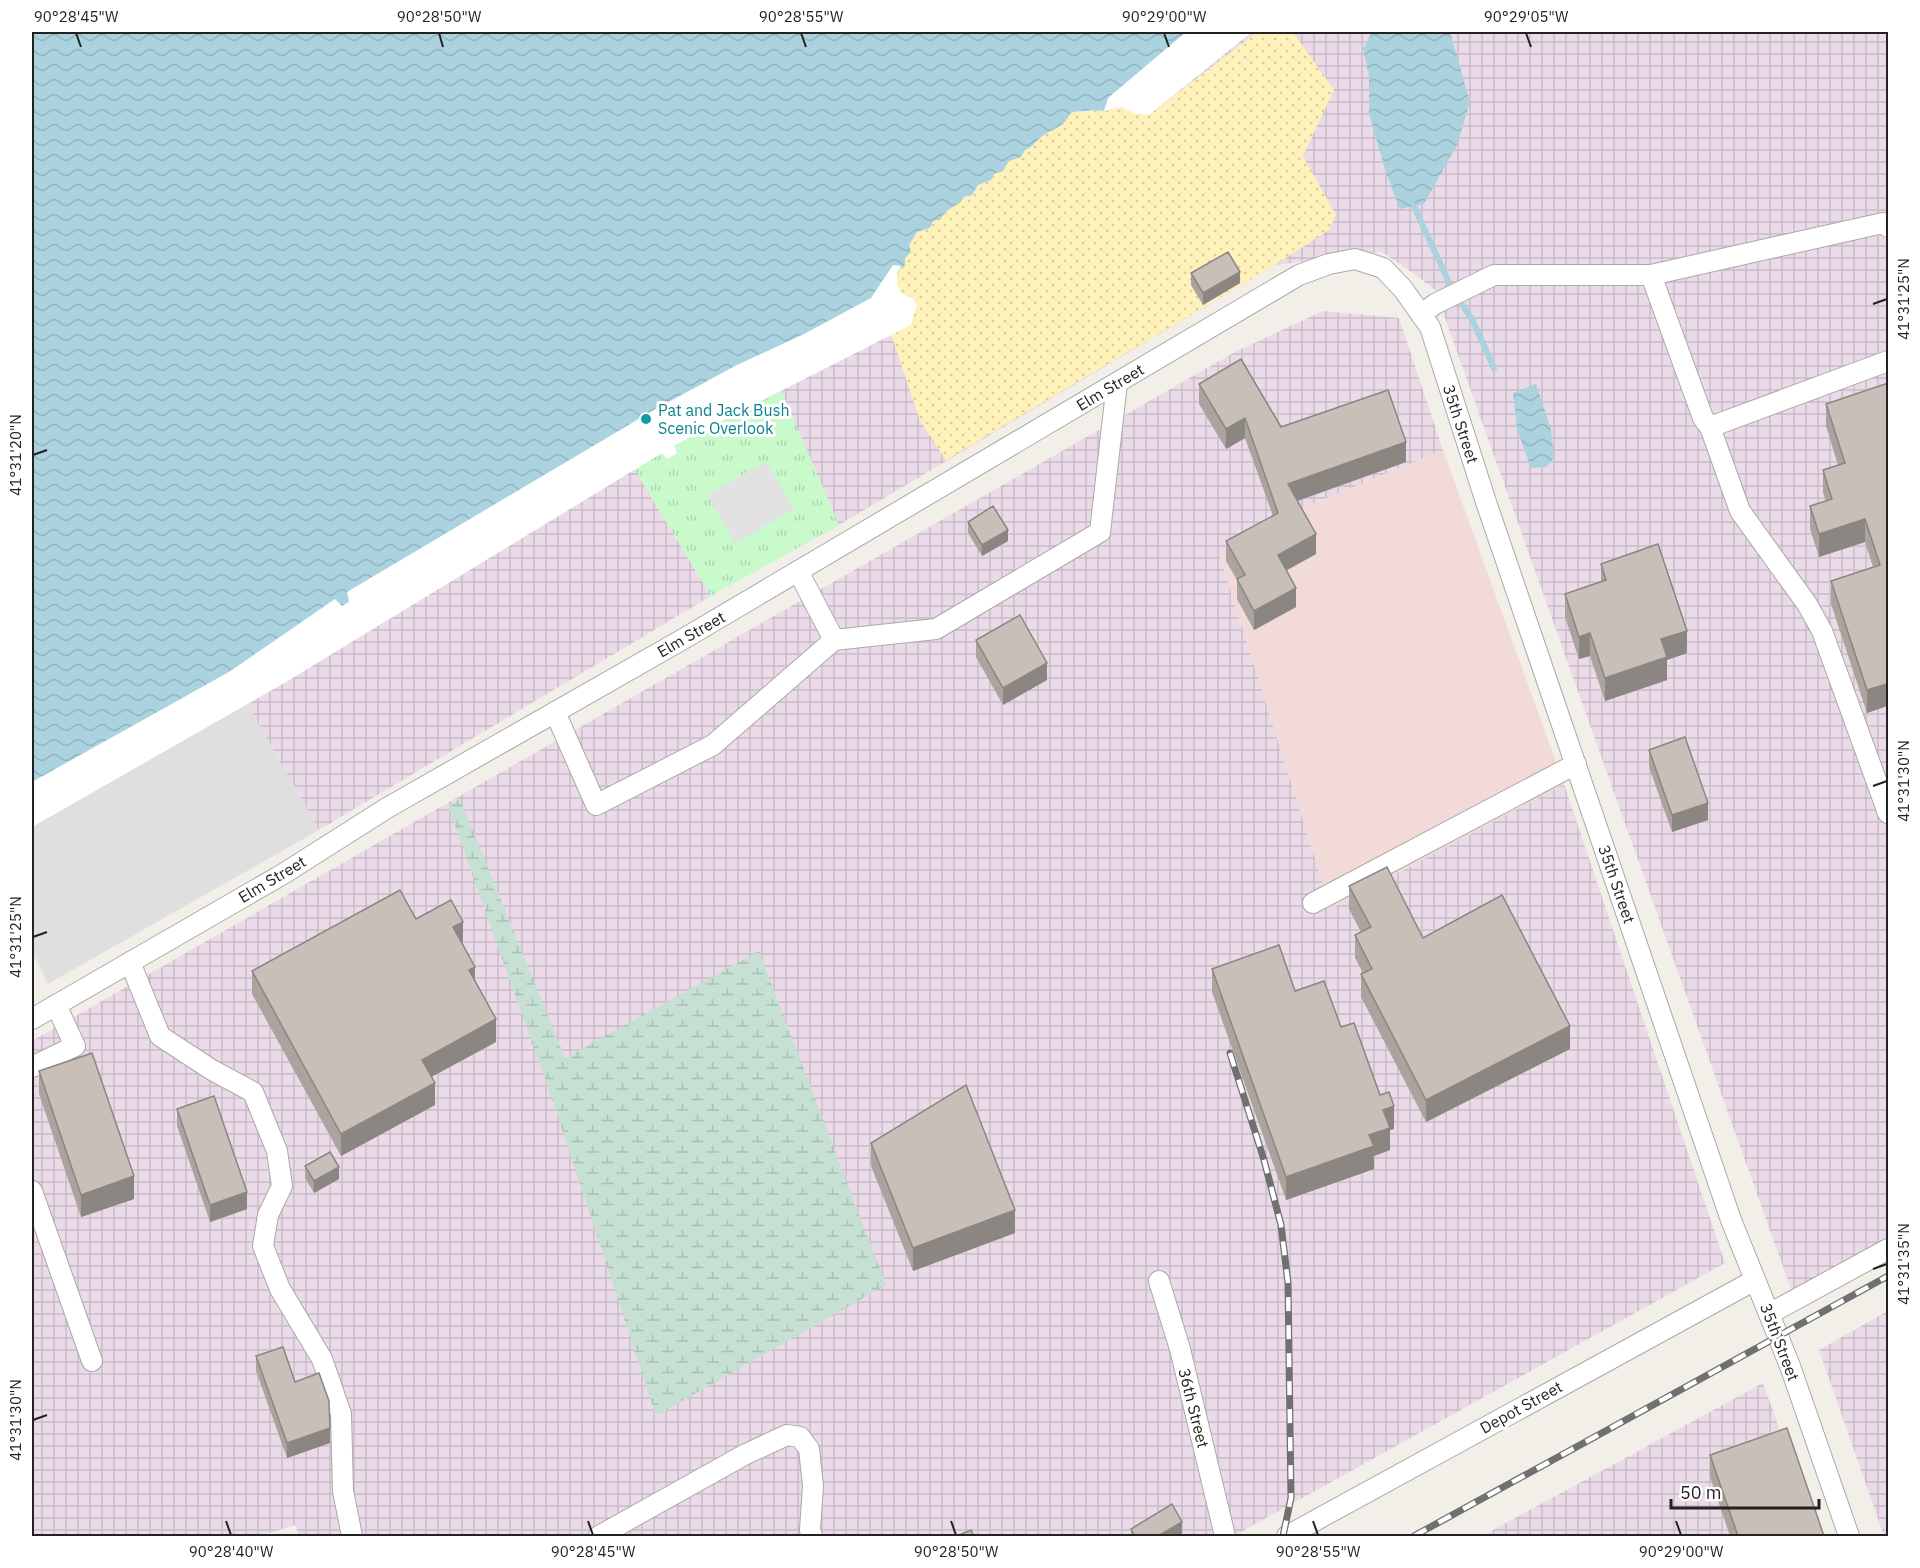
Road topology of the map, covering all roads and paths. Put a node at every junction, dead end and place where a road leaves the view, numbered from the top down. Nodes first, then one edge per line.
1 (1888, 227) edge
2 (1355, 259) joint
3 (1651, 275) junction
4 (1421, 315) junction
5 (1888, 361) edge
6 (1117, 383) junction
7 (1710, 427) junction
8 (798, 571) junction
9 (834, 640) junction
10 (555, 712) junction
11 (1576, 764) junction
12 (1888, 813) edge
13 (1313, 903) dead end
14 (130, 962) junction
15 (56, 1005) junction
16 (32, 1019) edge
17 (32, 1068) edge
18 (32, 1191) edge
19 (1888, 1249) edge
20 (1755, 1280) junction
21 (1159, 1281) dead end
22 (1769, 1314) junction
23 (92, 1361) dead end
24 (628, 1530) edge
25 (807, 1534) edge
26 (352, 1536) edge
27 (598, 1536) edge
28 (1226, 1536) edge
29 (1287, 1536) edge
30 (1850, 1536) edge

1 - 3 street
2 - 4 street, 35th Street
2 - 6 street, Elm Street
3 - 4 street
3 - 7 street
4 - 11 street, 35th Street
5 - 7 street
6 - 8 street, Elm Street
6 - 9 street
7 - 12 street
8 - 9 street
8 - 10 street, Elm Street
9 - 10 street
10 - 14 street, Elm Street
11 - 13 street
11 - 20 street, 35th Street
14 - 15 street, Elm Street
14 - 26 street
15 - 16 street, Elm Street
15 - 17 street
18 - 23 street
19 - 22 street
20 - 22 street, 35th Street
20 - 29 street, Depot Street
21 - 28 street, 36th Street
22 - 30 street, 35th Street
24 - 25 street
24 - 27 street

